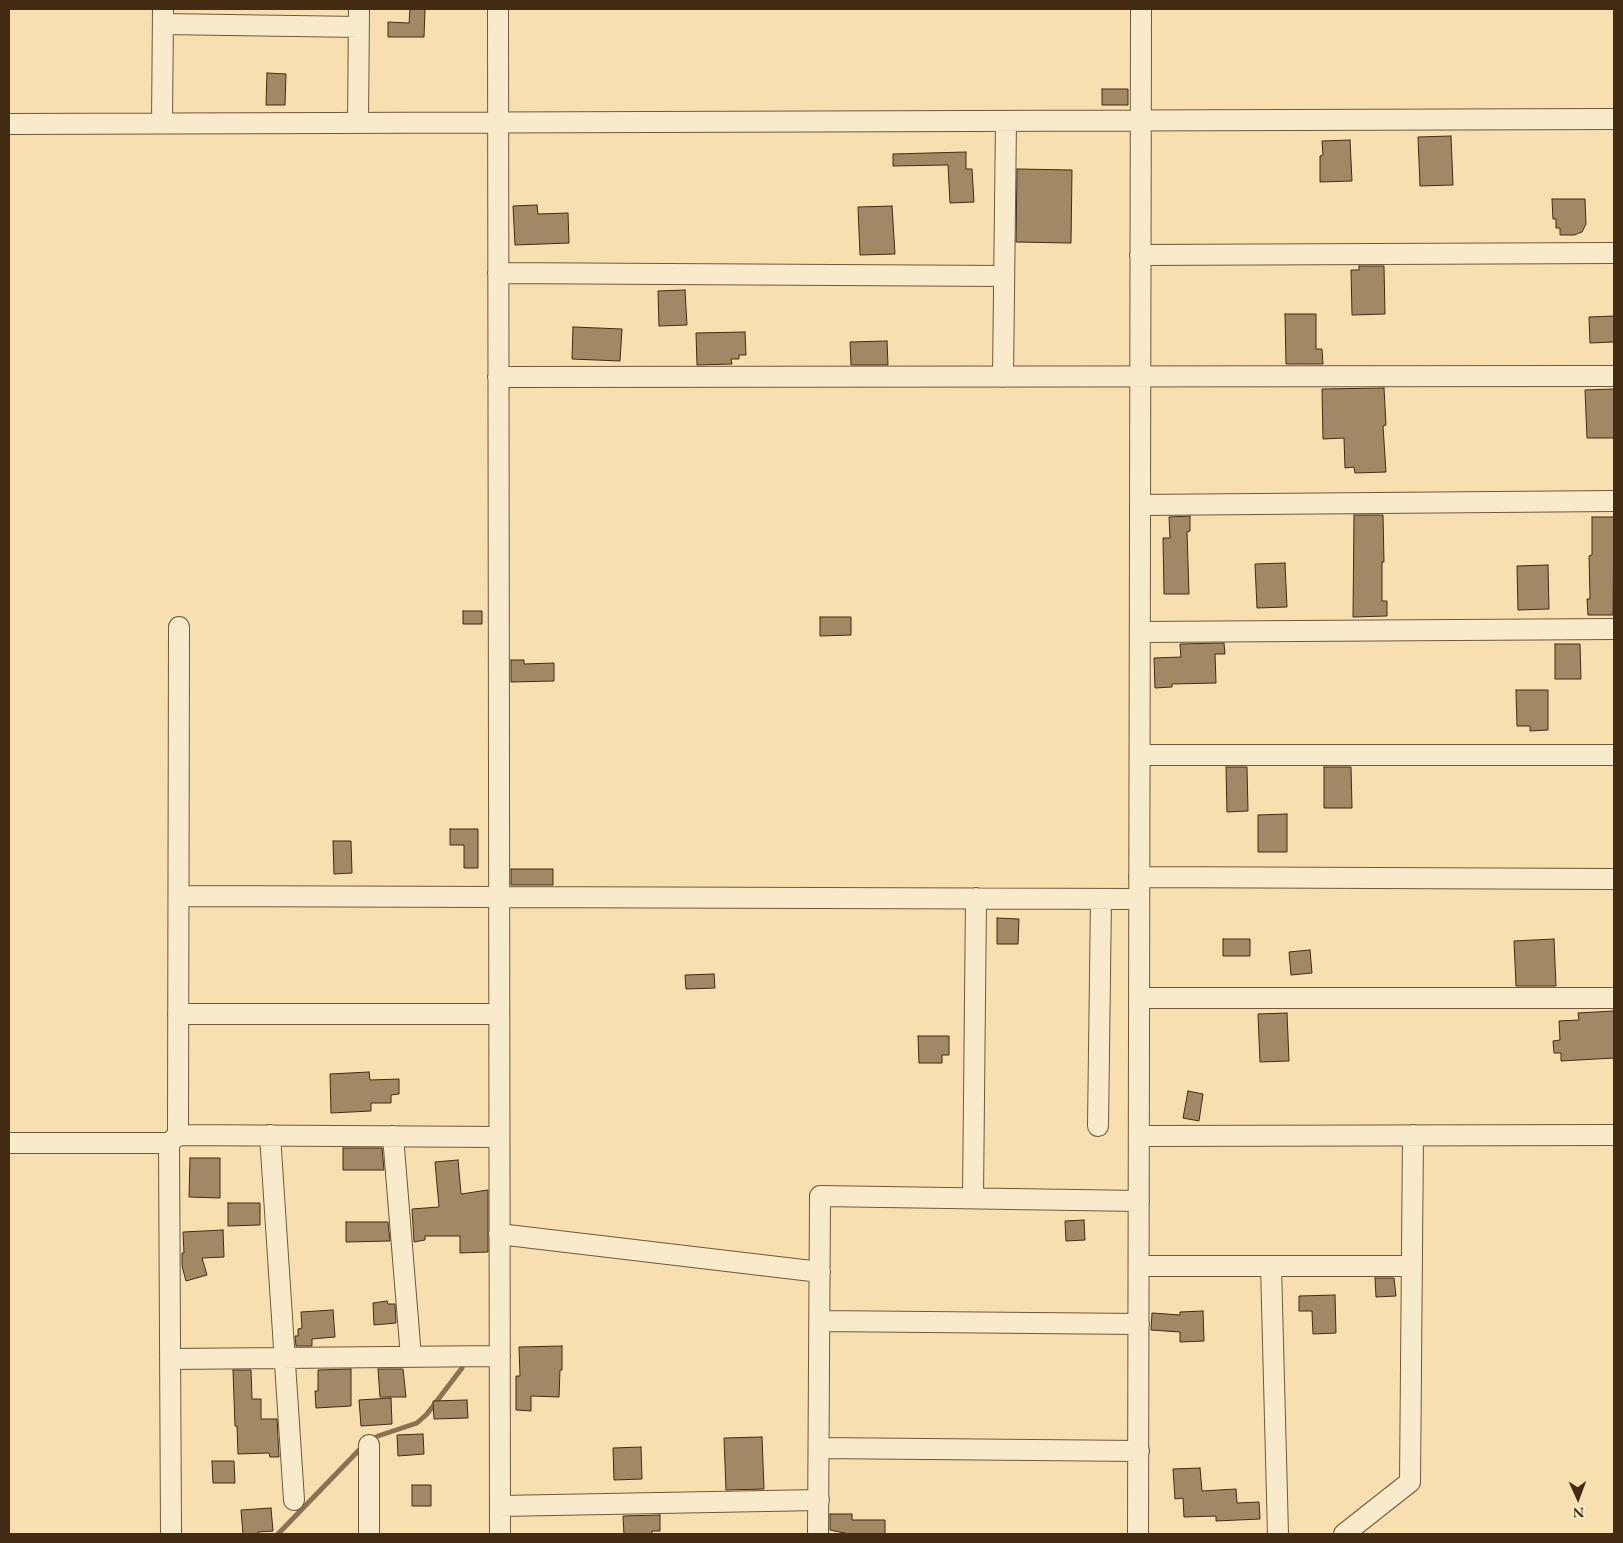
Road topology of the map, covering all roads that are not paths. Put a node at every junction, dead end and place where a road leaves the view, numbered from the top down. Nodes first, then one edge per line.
1 (498, 9) edge
2 (1141, 9) edge
3 (163, 16) edge
4 (359, 18) edge
5 (1614, 119) edge
6 (1140, 120) junction
7 (1006, 121) junction
8 (498, 122) junction
9 (162, 123) junction
10 (358, 123) junction
11 (9, 124) edge
12 (1614, 253) edge
13 (1140, 255) junction
14 (498, 273) junction
15 (1004, 276) junction
16 (1140, 376) junction
17 (1614, 376) edge
18 (498, 377) junction
19 (1003, 377) junction
20 (1614, 501) edge
21 (1140, 505) junction
22 (179, 627) dead end
23 (1614, 629) edge
24 (1140, 632) junction
25 (1140, 755) junction
26 (1614, 755) edge
27 (1140, 877) junction
28 (1614, 879) edge
29 (179, 896) junction
30 (499, 897) junction
31 (976, 898) junction
32 (1101, 899) junction
33 (1139, 899) junction
34 (1139, 998) junction
35 (1614, 998) edge
36 (178, 1014) junction
37 (499, 1014) junction
38 (1098, 1126) dead end
39 (1614, 1134) edge
40 (270, 1135) junction
41 (1413, 1135) junction
42 (393, 1136) junction
43 (1139, 1136) junction
44 (499, 1137) junction
45 (174, 1139) junction
46 (9, 1143) edge
47 (973, 1198) junction
48 (1139, 1201) junction
49 (500, 1234) junction
50 (1139, 1266) junction
51 (1271, 1266) junction
52 (1412, 1266) junction
53 (820, 1272) junction
54 (820, 1321) junction
55 (1139, 1324) junction
56 (500, 1356) junction
57 (411, 1357) junction
58 (284, 1358) junction
59 (170, 1359) junction
60 (368, 1445) dead end
61 (819, 1448) junction
62 (1138, 1451) junction
63 (294, 1500) dead end
64 (818, 1500) junction
65 (500, 1506) junction
66 (171, 1534) edge
67 (370, 1534) edge
68 (500, 1534) edge
69 (818, 1534) edge
70 (1138, 1534) edge
71 (1278, 1534) edge
72 (1344, 1534) edge

1 - 8 street
2 - 6 street
3 - 4 street
3 - 9 street
4 - 10 street
5 - 6 street
6 - 7 street
6 - 13 street
7 - 8 street
7 - 15 street
8 - 10 street
8 - 14 street
9 - 10 street
9 - 11 street
12 - 13 street
13 - 16 street
14 - 15 street
14 - 18 street
15 - 19 street
16 - 17 street
16 - 19 street
16 - 21 street
18 - 19 street
18 - 30 street
20 - 21 street
21 - 24 street
22 - 29 street
23 - 24 street
24 - 25 street
25 - 26 street
25 - 27 street
27 - 28 street
27 - 33 street
29 - 30 street
29 - 36 street
30 - 31 street
30 - 37 street
31 - 32 street
31 - 47 street
32 - 33 street
32 - 38 street
33 - 34 street
34 - 35 street
34 - 43 street
36 - 37 street
36 - 45 street
37 - 44 street
39 - 41 street
40 - 42 street
40 - 45 street
40 - 58 street
41 - 43 street
41 - 52 street
42 - 44 street
42 - 57 street
43 - 48 street
44 - 49 street
45 - 46 street
45 - 59 street
47 - 48 street
47 - 53 street
48 - 50 street
49 - 53 street
49 - 56 street
50 - 51 street
50 - 55 street
51 - 52 street
51 - 71 street
52 - 72 street
53 - 54 street
54 - 55 street
54 - 61 street
55 - 62 street
56 - 57 street
56 - 65 street
57 - 58 street
58 - 59 street
58 - 63 street
59 - 66 street
60 - 67 street
61 - 62 street
61 - 64 street
62 - 70 street
64 - 65 street
64 - 69 street
65 - 68 street

